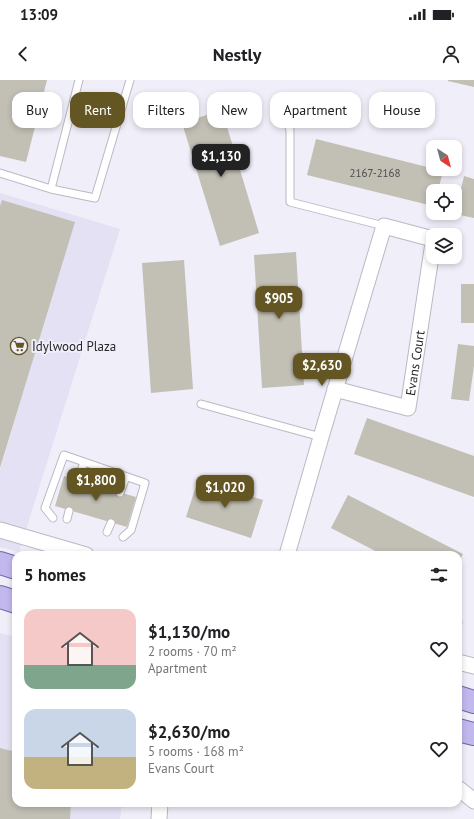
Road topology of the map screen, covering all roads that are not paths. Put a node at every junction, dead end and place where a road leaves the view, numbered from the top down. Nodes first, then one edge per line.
1 (79, 80) edge
2 (130, 80) edge
3 (289, 128) edge
4 (0, 173) edge
5 (50, 189) junction
6 (384, 226) junction
7 (426, 237) edge
8 (430, 264) edge
9 (335, 389) junction
10 (201, 404) dead end
11 (321, 437) junction
12 (84, 462) junction
13 (126, 476) junction
14 (78, 480) dead end
15 (120, 493) dead end
16 (69, 510) dead end
17 (53, 518) dead end
18 (67, 520) dead end
19 (111, 523) dead end
20 (0, 530) edge
21 (107, 532) dead end
22 (123, 537) dead end
23 (72, 551) edge
24 (289, 551) edge
25 (0, 563) edge
26 (12, 567) edge
27 (0, 597) edge
28 (12, 601) edge
29 (462, 663) edge
30 (474, 666) edge
31 (462, 698) edge
32 (474, 702) edge
33 (462, 731) edge
34 (474, 734) edge
35 (462, 791) edge
36 (474, 801) edge
37 (160, 807) edge
38 (159, 819) edge

1 - 5 lane
2 - 5 lane
3 - 6 lane
4 - 5 lane
6 - 7 street
6 - 9 street
8 - 9 street, Evans Court
9 - 11 street
10 - 11 lane
11 - 24 street
12 - 13 lane
12 - 14 lane
12 - 17 lane
13 - 15 lane
13 - 22 lane
16 - 18 lane
19 - 21 lane
20 - 23 street
25 - 26 main road
27 - 28 main road
29 - 30 street
31 - 32 main road
33 - 34 main road
35 - 36 street
37 - 38 street

